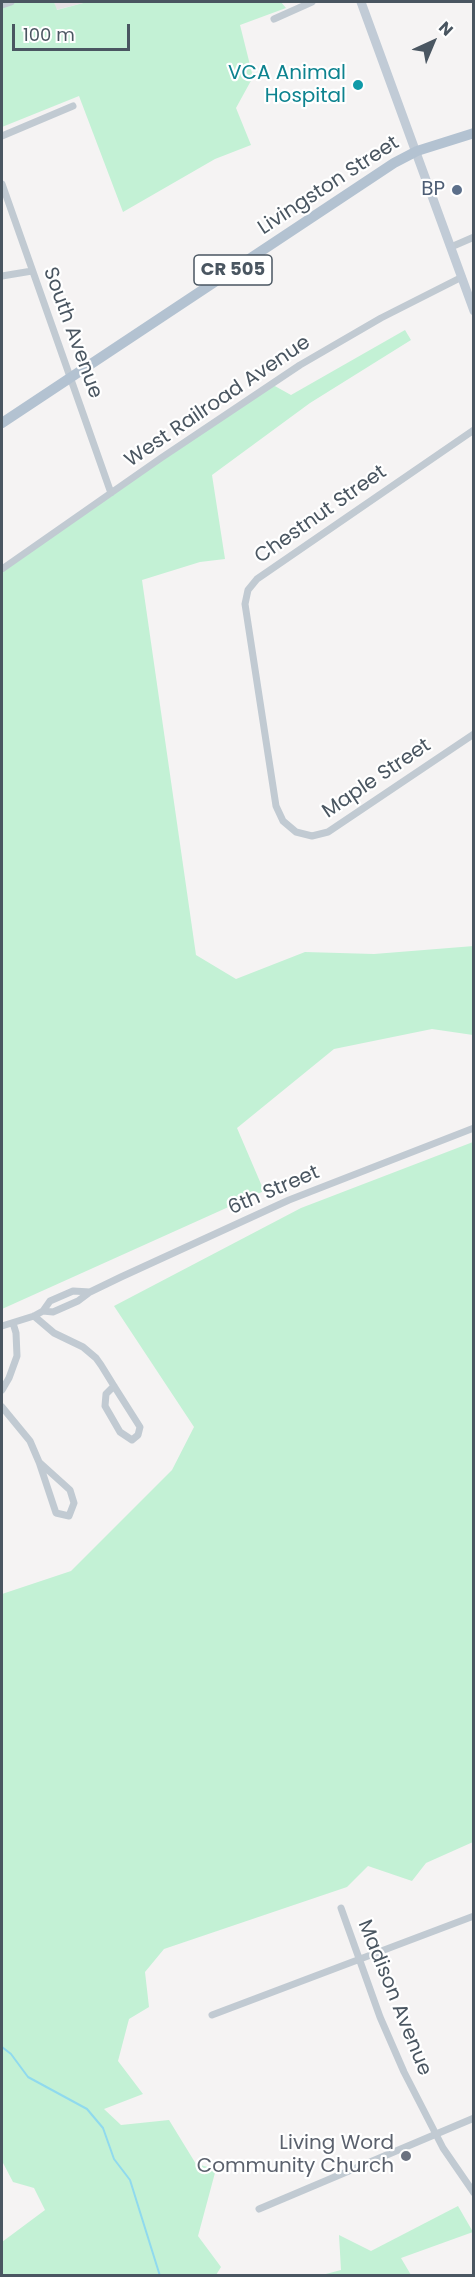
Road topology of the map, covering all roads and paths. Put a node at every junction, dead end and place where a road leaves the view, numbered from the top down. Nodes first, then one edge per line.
1 (11, 2) edge
2 (312, 2) edge
3 (361, 2) edge
4 (2, 5) edge
5 (274, 19) dead end
6 (74, 106) dead end
7 (474, 134) edge
8 (2, 136) edge
9 (417, 151) junction
10 (2, 184) edge
11 (474, 237) edge
12 (451, 247) junction
13 (32, 271) junction
14 (2, 276) edge
15 (462, 277) junction
16 (474, 311) edge
17 (70, 378) junction
18 (2, 423) edge
19 (474, 430) edge
20 (111, 493) junction
21 (2, 569) edge
22 (474, 734) edge
23 (276, 802) joint
24 (474, 1128) edge
25 (90, 1292) junction
26 (43, 1311) junction
27 (33, 1316) junction
28 (13, 1323) junction
29 (2, 1326) edge
30 (114, 1386) junction
31 (2, 1390) edge
32 (2, 1407) edge
33 (39, 1462) junction
34 (341, 1908) dead end
35 (474, 1916) edge
36 (360, 1961) junction
37 (212, 2015) dead end
38 (474, 2118) edge
39 (436, 2134) junction
40 (474, 2193) edge
41 (259, 2209) dead end

1 - 4 street
2 - 5 street
3 - 9 street
6 - 8 street
7 - 9 main road, Livingston Street / CR 505
9 - 12 street
9 - 17 main road, Livingston Street / CR 505
10 - 13 street, South Avenue
11 - 12 street
12 - 15 street
13 - 14 street
13 - 17 street, South Avenue
15 - 16 street
15 - 20 street, West Railroad Avenue
17 - 18 main road, Livingston Street / CR 505
17 - 20 street, South Avenue
19 - 23 street, Chestnut Street
20 - 21 street, West Railroad Avenue
22 - 23 street, Maple Street
24 - 25 street, 6th Street
25 - 26 street, 6th Street
25 - 26 street, 6th Street
26 - 27 street, 6th Street
27 - 28 street, 6th Street
27 - 30 street
28 - 29 street, 6th Street
28 - 31 street
30 - 30 street
32 - 33 street
33 - 33 street
34 - 36 street, Madison Avenue
35 - 36 street
36 - 37 street
36 - 39 street, Madison Avenue
38 - 39 street
39 - 40 street, Madison Avenue
39 - 41 street

